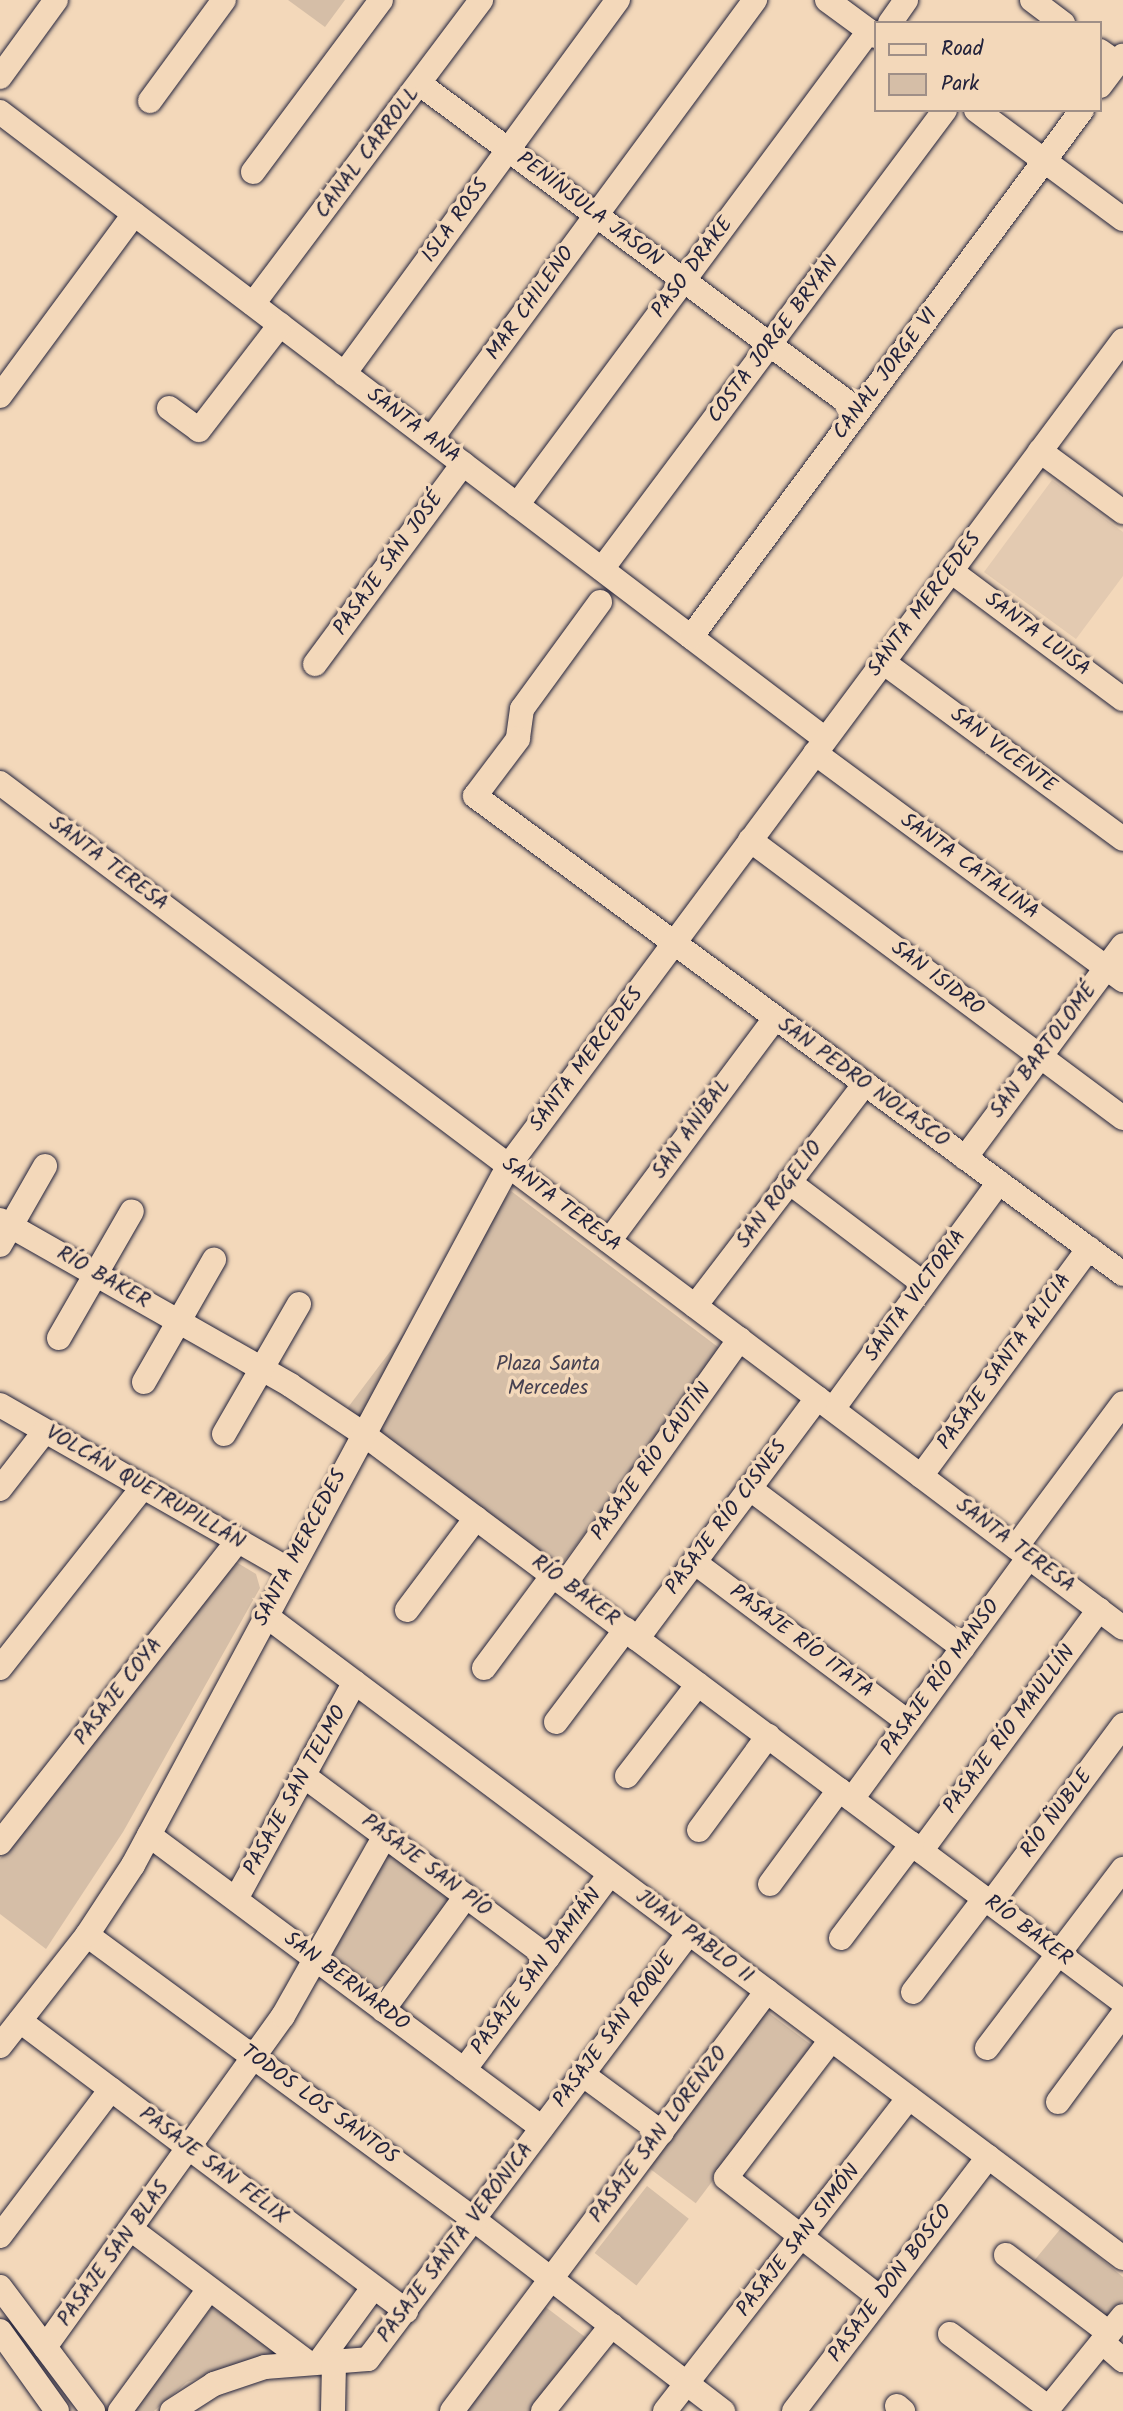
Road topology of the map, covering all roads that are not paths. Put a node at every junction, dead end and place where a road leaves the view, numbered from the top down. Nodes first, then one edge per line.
1 (56, 0) edge
2 (224, 0) edge
3 (381, 0) edge
4 (481, 0) edge
5 (618, 0) edge
6 (755, 0) edge
7 (827, 0) edge
8 (906, 0) edge
9 (1032, 0) edge
10 (886, 21) edge
11 (1060, 21) edge
12 (874, 28) edge
13 (874, 35) edge
14 (1114, 57) edge
15 (0, 77) edge
16 (1102, 82) edge
17 (420, 84) junction
18 (150, 101) dead end
19 (0, 112) edge
20 (944, 112) edge
21 (979, 112) edge
22 (1081, 112) edge
23 (508, 150) junction
24 (1044, 161) junction
25 (253, 172) dead end
26 (134, 214) junction
27 (596, 215) junction
28 (1123, 219) edge
29 (684, 281) junction
30 (253, 304) junction
31 (281, 325) junction
32 (1123, 340) edge
33 (770, 345) junction
34 (1114, 369) edge
35 (344, 374) junction
36 (0, 396) edge
37 (169, 408) dead end
38 (859, 411) junction
39 (431, 439) junction
40 (1040, 452) junction
41 (463, 464) junction
42 (517, 505) junction
43 (1123, 512) edge
44 (602, 569) junction
45 (950, 571) junction
46 (600, 602) dead end
47 (691, 637) junction
48 (883, 662) junction
49 (315, 664) dead end
50 (1123, 699) edge
51 (820, 746) junction
52 (0, 783) edge
53 (1123, 839) edge
54 (750, 840) junction
55 (673, 943) junction
56 (1123, 945) edge
57 (1115, 974) edge
58 (775, 1018) junction
59 (1040, 1056) junction
60 (865, 1084) junction
61 (1123, 1118) edge
62 (965, 1158) junction
63 (509, 1165) junction
64 (45, 1166) dead end
65 (789, 1182) junction
66 (999, 1182) junction
67 (132, 1212) dead end
68 (4, 1230) edge
69 (609, 1241) junction
70 (1089, 1248) junction
71 (214, 1260) dead end
72 (1123, 1273) edge
73 (96, 1274) junction
74 (924, 1284) junction
75 (299, 1304) dead end
76 (695, 1306) junction
77 (179, 1322) junction
78 (59, 1338) dead end
79 (740, 1339) junction
80 (262, 1368) junction
81 (144, 1382) dead end
82 (1123, 1403) edge
83 (825, 1404) junction
84 (0, 1405) edge
85 (45, 1431) junction
86 (362, 1433) junction
87 (224, 1434) dead end
88 (921, 1476) junction
89 (143, 1487) junction
90 (749, 1488) junction
91 (0, 1489) edge
92 (476, 1518) junction
93 (238, 1541) junction
94 (1023, 1552) junction
95 (694, 1562) junction
96 (289, 1570) junction
97 (559, 1580) junction
98 (407, 1610) dead end
99 (265, 1615) junction
100 (1114, 1616) edge
101 (632, 1634) junction
102 (962, 1648) junction
103 (0, 1668) edge
104 (484, 1668) dead end
105 (355, 1682) junction
106 (698, 1684) junction
107 (556, 1722) dead end
108 (908, 1722) junction
109 (1123, 1725) edge
110 (768, 1736) junction
111 (304, 1776) junction
112 (627, 1776) dead end
113 (846, 1794) junction
114 (699, 1830) dead end
115 (149, 1835) junction
116 (385, 1836) junction
117 (0, 1843) edge
118 (917, 1847) junction
119 (610, 1874) junction
120 (1121, 1876) edge
121 (770, 1884) dead end
122 (466, 1896) junction
123 (236, 1899) junction
124 (988, 1901) junction
125 (689, 1933) junction
126 (87, 1935) junction
127 (841, 1938) dead end
128 (1059, 1954) junction
129 (548, 1957) junction
130 (317, 1960) junction
131 (767, 1992) junction
132 (914, 1992) dead end
133 (1123, 2002) edge
134 (383, 2010) junction
135 (1123, 2014) edge
136 (20, 2021) junction
137 (831, 2040) junction
138 (0, 2046) edge
139 (987, 2048) dead end
140 (254, 2057) junction
141 (464, 2070) junction
142 (582, 2074) junction
143 (111, 2089) junction
144 (909, 2098) junction
145 (1058, 2102) dead end
146 (542, 2128) junction
147 (662, 2133) junction
148 (191, 2149) junction
149 (988, 2157) junction
150 (472, 2218) junction
151 (132, 2230) junction
152 (0, 2236) edge
153 (803, 2239) junction
154 (1006, 2255) dead end
155 (1123, 2258) edge
156 (551, 2277) junction
157 (0, 2287) edge
158 (373, 2288) junction
159 (209, 2289) junction
160 (880, 2298) junction
161 (406, 2311) junction
162 (612, 2325) junction
163 (1111, 2330) edge
164 (0, 2331) edge
165 (950, 2334) dead end
166 (45, 2347) junction
167 (1123, 2360) edge
168 (320, 2362) junction
169 (687, 2383) junction
170 (1047, 2409) edge
171 (57, 2411) edge
172 (93, 2411) edge
173 (120, 2411) edge
174 (172, 2411) edge
175 (333, 2411) edge
176 (452, 2411) edge
177 (543, 2411) edge
178 (665, 2411) edge
179 (723, 2411) edge
180 (794, 2411) edge

1 - 15 street
2 - 18 street
3 - 25 street
4 - 17 street, CANAL CARROLL
5 - 23 street, ISLA ROSS
6 - 27 street, MAR CHILENO
7 - 12 street
8 - 10 street, PASO DRAKE
9 - 11 street
13 - 29 street, PASO DRAKE
14 - 16 street
17 - 23 street, PENÍNSULA JASON
17 - 30 street, CANAL CARROLL
19 - 26 street, SANTA ANA
20 - 33 street, COSTA JORGE BRYAN
21 - 24 street
22 - 24 street, CANAL JORGE VI
23 - 27 street, PENÍNSULA JASON
23 - 35 street, ISLA ROSS
24 - 28 street
24 - 38 street, CANAL JORGE VI
26 - 30 street, SANTA ANA
26 - 36 street
27 - 29 street, PENÍNSULA JASON
27 - 39 street, MAR CHILENO
29 - 33 street, PENÍNSULA JASON
29 - 42 street, PASO DRAKE
30 - 31 street, SANTA ANA
31 - 35 street, SANTA ANA
31 - 37 street
32 - 34 street, SANTA MERCEDES
33 - 38 street, PENÍNSULA JASON
33 - 44 street, COSTA JORGE BRYAN
34 - 40 street, SANTA MERCEDES
35 - 39 street, SANTA ANA
38 - 47 street, CANAL JORGE VI
39 - 41 street, SANTA ANA
40 - 43 street
40 - 45 street, SANTA MERCEDES
41 - 42 street, SANTA ANA
41 - 49 street, PASAJE SAN JOSÉ
42 - 44 street, SANTA ANA
44 - 47 street, SANTA ANA
45 - 48 street, SANTA MERCEDES
45 - 50 street, SANTA LUISA
46 - 55 street, SAN PEDRO NOLASCO
47 - 51 street, SANTA ANA
48 - 51 street, SANTA MERCEDES
48 - 53 street, SAN VICENTE
51 - 54 street, SANTA MERCEDES
51 - 57 street, SANTA CATALINA
52 - 63 street, SANTA TERESA
54 - 55 street, SANTA MERCEDES
54 - 59 street, SAN ISIDRO
55 - 58 street, SAN PEDRO NOLASCO
55 - 63 street, SANTA MERCEDES
56 - 57 street, SAN BARTOLOMÉ
57 - 59 street, SAN BARTOLOMÉ
58 - 60 street, SAN PEDRO NOLASCO
58 - 69 street, SAN ANÍBAL
59 - 61 street, SAN ISIDRO
59 - 62 street, SAN BARTOLOMÉ
60 - 62 street, SAN PEDRO NOLASCO
60 - 65 street, SAN ROGELIO
62 - 66 street, SAN PEDRO NOLASCO
63 - 69 street, SANTA TERESA
63 - 86 street, SANTA MERCEDES
64 - 68 street
65 - 74 street
65 - 76 street, SAN ROGELIO
66 - 70 street, SAN PEDRO NOLASCO
66 - 74 street, SANTA VICTORIA
67 - 73 street
68 - 73 street, RÍO BAKER
69 - 76 street, SANTA TERESA
70 - 72 street, SAN PEDRO NOLASCO
70 - 88 street, PASAJE SANTA ALICIA
71 - 77 street
73 - 77 street, RÍO BAKER
73 - 78 street
74 - 83 street, SANTA VICTORIA
75 - 80 street
76 - 79 street, SANTA TERESA
77 - 80 street, RÍO BAKER
77 - 81 street
79 - 83 street, SANTA TERESA
79 - 97 street, PASAJE RÍO CAUTÍN
80 - 86 street, RÍO BAKER
80 - 87 street
82 - 94 street, PASAJE RÍO MANSO
83 - 88 street, SANTA TERESA
83 - 90 street, PASAJE RÍO CISNES
84 - 85 street, VOLCÁN QUETRUPILLÁN
85 - 89 street, VOLCÁN QUETRUPILLÁN
85 - 91 street
86 - 92 street, RÍO BAKER
86 - 96 street, SANTA MERCEDES
88 - 94 street, SANTA TERESA
89 - 93 street, VOLCÁN QUETRUPILLÁN
89 - 103 street
90 - 95 street, PASAJE RÍO CISNES
90 - 102 street
92 - 97 street, RÍO BAKER
92 - 98 street
93 - 96 street, VOLCÁN QUETRUPILLÁN
93 - 117 street, PASAJE COYA
94 - 100 street, SANTA TERESA
94 - 102 street, PASAJE RÍO MANSO
95 - 101 street, PASAJE RÍO CISNES
95 - 108 street, PASAJE RÍO ITATA
96 - 99 street, SANTA MERCEDES
97 - 101 street, RÍO BAKER
97 - 104 street, PASAJE RÍO CAUTÍN
99 - 105 street, JUAN PABLO II
99 - 115 street, SANTA MERCEDES
100 - 118 street, PASAJE RÍO MAULLÍN
101 - 106 street, RÍO BAKER
101 - 107 street, PASAJE RÍO CISNES
102 - 108 street, PASAJE RÍO MANSO
105 - 111 street, PASAJE SAN TELMO
105 - 119 street, JUAN PABLO II
106 - 110 street, RÍO BAKER
106 - 112 street
108 - 113 street, PASAJE RÍO MANSO
109 - 124 street, RÍO ÑUBLE
110 - 113 street, RÍO BAKER
110 - 114 street
111 - 116 street, PASAJE SAN PÍO
111 - 123 street, PASAJE SAN TELMO
113 - 118 street, RÍO BAKER
113 - 121 street, PASAJE RÍO MANSO
115 - 123 street, SAN BERNARDO
115 - 126 street, SANTA MERCEDES
116 - 122 street, PASAJE SAN PÍO
116 - 130 street, PASAJE SAN BLAS
118 - 124 street, RÍO BAKER
118 - 127 street, PASAJE RÍO MAULLÍN
119 - 125 street, JUAN PABLO II
119 - 129 street, PASAJE SAN DAMIÁN
120 - 128 street
122 - 129 street, PASAJE SAN PÍO
122 - 134 street
123 - 130 street, SAN BERNARDO
124 - 128 street, RÍO BAKER
124 - 132 street, RÍO ÑUBLE
125 - 131 street, JUAN PABLO II
125 - 142 street, PASAJE SAN ROQUE
126 - 136 street, SANTA MERCEDES
126 - 140 street, TODOS LOS SANTOS
128 - 133 street, RÍO BAKER
128 - 139 street
129 - 141 street, PASAJE SAN DAMIÁN
130 - 134 street, SAN BERNARDO
130 - 140 street, PASAJE SAN BLAS
131 - 137 street, JUAN PABLO II
131 - 147 street, PASAJE SAN LORENZO
134 - 141 street, SAN BERNARDO
135 - 145 street
136 - 138 street, SANTA MERCEDES
136 - 143 street, PASAJE SAN FÉLIX
137 - 144 street, JUAN PABLO II
137 - 153 street
140 - 148 street, PASAJE SAN BLAS
140 - 150 street, TODOS LOS SANTOS
141 - 146 street, SAN BERNARDO
142 - 146 street, PASAJE SAN ROQUE
142 - 147 street
143 - 148 street, PASAJE SAN FÉLIX
143 - 152 street
144 - 149 street, JUAN PABLO II
144 - 153 street, PASAJE SAN SIMÓN
146 - 150 street, PASAJE SANTA VERÓNICA
147 - 156 street, PASAJE SAN LORENZO
148 - 151 street, PASAJE SAN BLAS
148 - 158 street, PASAJE SAN FÉLIX
149 - 155 street, JUAN PABLO II
149 - 160 street, PASAJE DON BOSCO
150 - 156 street, TODOS LOS SANTOS
150 - 161 street, PASAJE SANTA VERÓNICA
151 - 159 street
151 - 166 street, PASAJE SAN BLAS
153 - 160 street
153 - 169 street, PASAJE SAN SIMÓN
154 - 163 street
156 - 162 street, TODOS LOS SANTOS
156 - 176 street, PASAJE SAN LORENZO
157 - 166 street
158 - 161 street, PASAJE SAN FÉLIX
158 - 168 street
159 - 168 street
159 - 173 street
160 - 180 street, PASAJE DON BOSCO
161 - 168 street, PASAJE SANTA VERÓNICA
162 - 169 street, TODOS LOS SANTOS
162 - 177 street
163 - 167 street
163 - 170 street
164 - 171 street
165 - 170 street
166 - 172 street
168 - 174 street, PASAJE SANTA VERÓNICA
168 - 175 street
169 - 178 street, PASAJE SAN SIMÓN
169 - 179 street, TODOS LOS SANTOS

